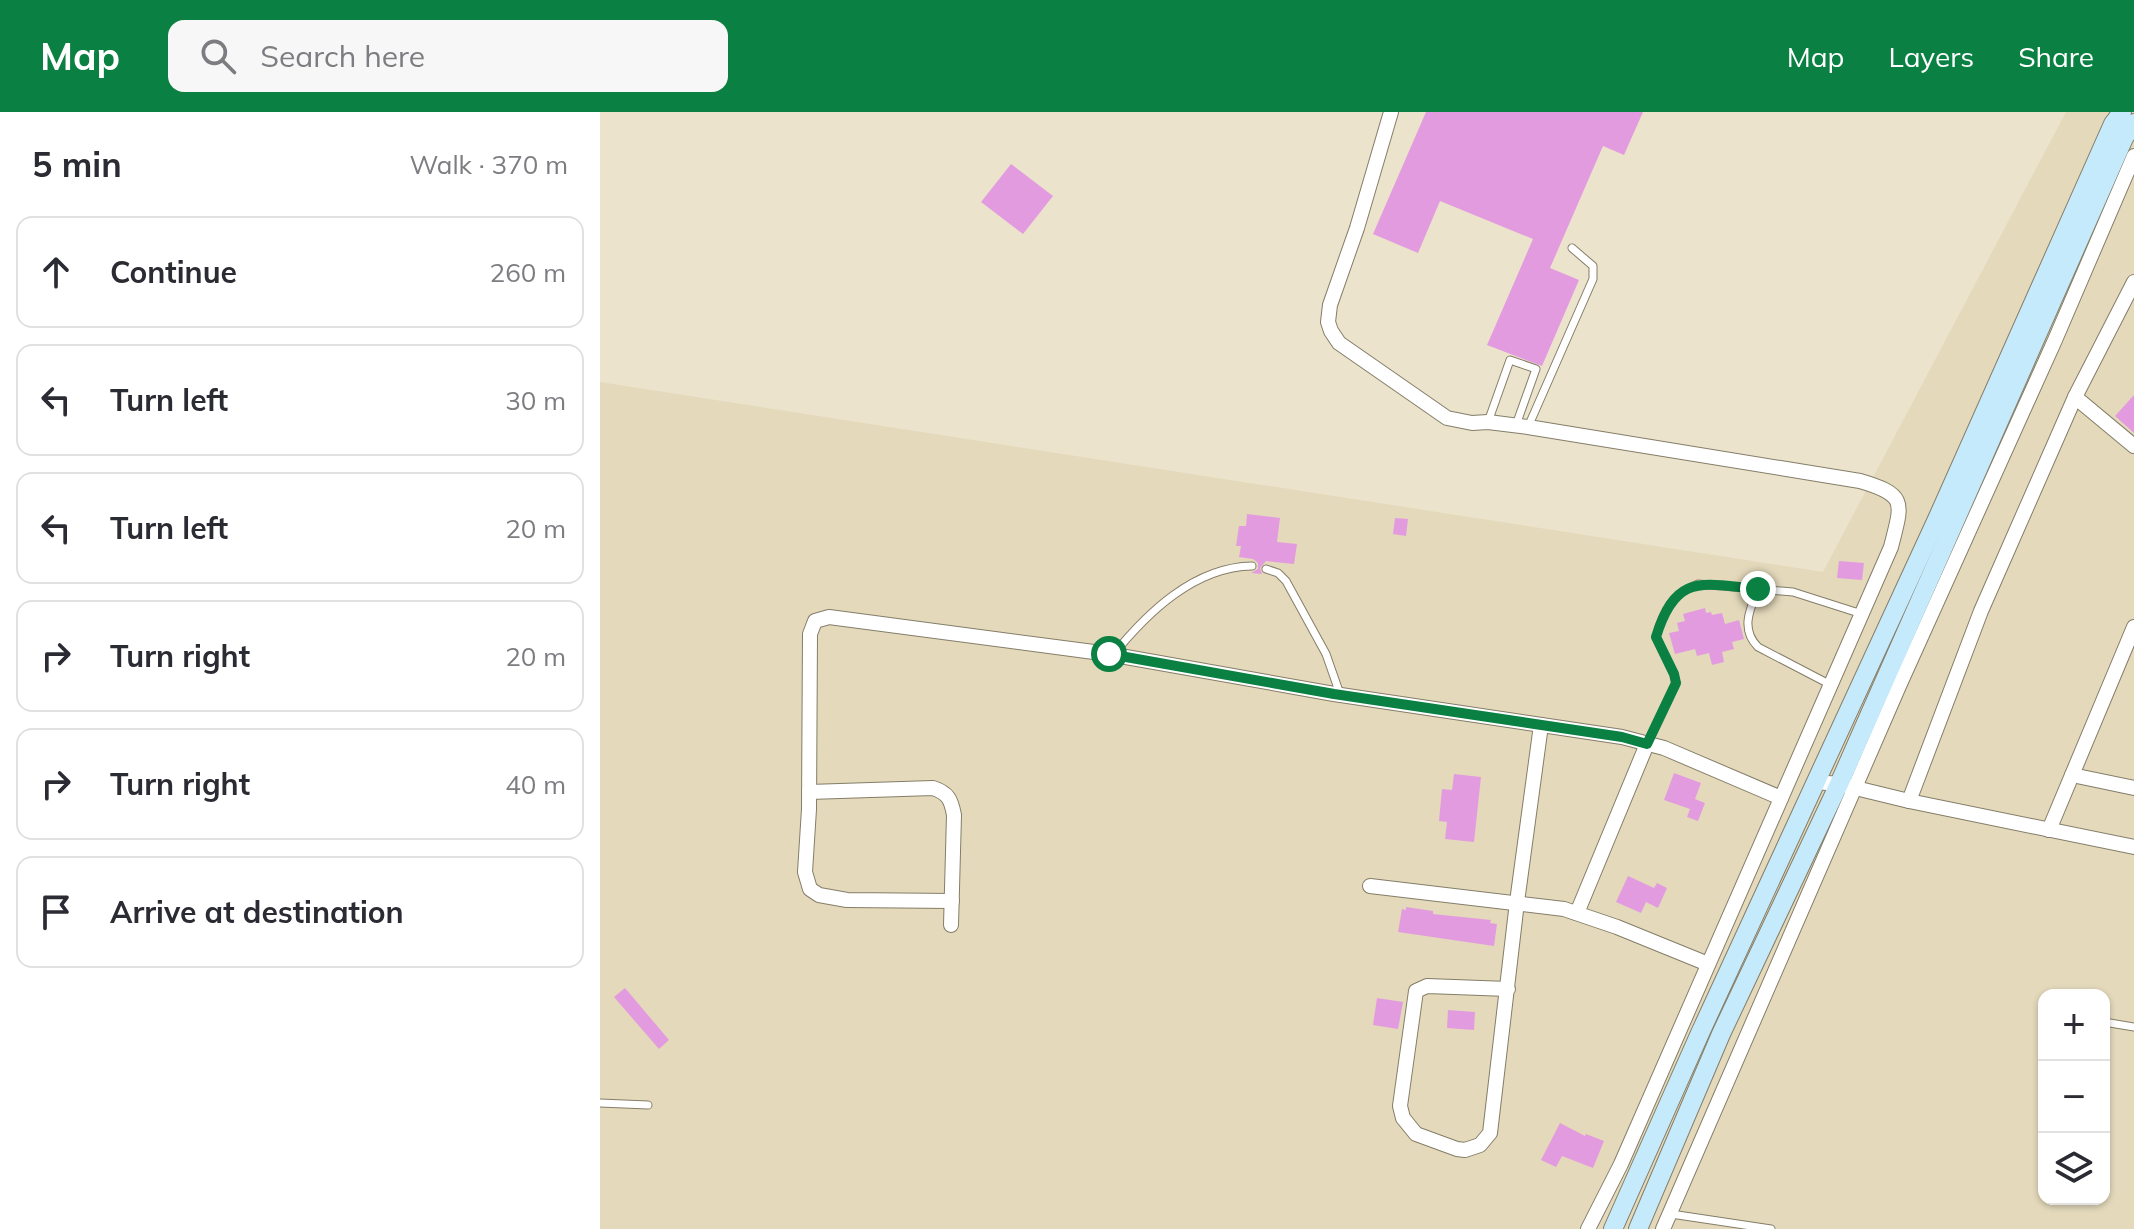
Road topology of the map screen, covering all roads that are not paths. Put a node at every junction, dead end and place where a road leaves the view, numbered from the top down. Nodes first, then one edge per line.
1 (1391, 112) edge
2 (2122, 112) edge
3 (2134, 123) edge
4 (2134, 156) edge
5 (1572, 248) dead end
6 (2133, 287) edge
7 (2075, 397) junction
8 (1488, 422) junction
9 (1522, 427) junction
10 (2134, 446) edge
11 (1252, 566) dead end
12 (1266, 569) dead end
13 (1758, 589) junction
14 (1862, 614) junction
15 (2134, 627) edge
16 (1113, 655) junction
17 (1831, 685) junction
18 (1340, 695) junction
19 (1541, 725) junction
20 (1647, 744) junction
21 (2072, 775) junction
22 (1815, 782) junction
23 (1847, 786) junction
24 (2134, 788) edge
25 (809, 792) junction
26 (1781, 798) junction
27 (1909, 801) junction
28 (2049, 830) junction
29 (2134, 847) edge
30 (1370, 886) dead end
31 (952, 901) junction
32 (1517, 902) junction
33 (1577, 913) junction
34 (951, 925) dead end
35 (1708, 964) junction
36 (1508, 989) junction
37 (2110, 1023) edge
38 (2134, 1027) edge
39 (600, 1103) edge
40 (648, 1105) dead end
41 (1671, 1214) junction
42 (1588, 1229) edge
43 (1613, 1229) edge
44 (1638, 1229) edge
45 (1663, 1229) edge
46 (1771, 1229) edge

1 - 8 street
2 - 22 street
3 - 23 street
4 - 23 street
5 - 9 lane
6 - 7 street
7 - 10 street
7 - 27 street
8 - 9 street
8 - 9 lane
9 - 14 street
11 - 16 lane
12 - 18 lane
13 - 14 lane
13 - 17 lane
13 - 20 lane
14 - 17 street
15 - 21 street
16 - 18 street
16 - 25 street
17 - 26 street
18 - 19 street
19 - 20 street
19 - 32 street
20 - 26 street
20 - 33 street
21 - 24 street
21 - 28 street
22 - 23 street
22 - 43 street
23 - 27 street
23 - 41 street
23 - 44 street
25 - 31 street
25 - 31 street
26 - 35 street
27 - 28 street
28 - 29 street
30 - 32 street
31 - 34 street
32 - 33 street
32 - 36 street
33 - 35 street
35 - 42 street
36 - 36 street
37 - 38 lane
39 - 40 lane
41 - 45 street
41 - 46 lane

